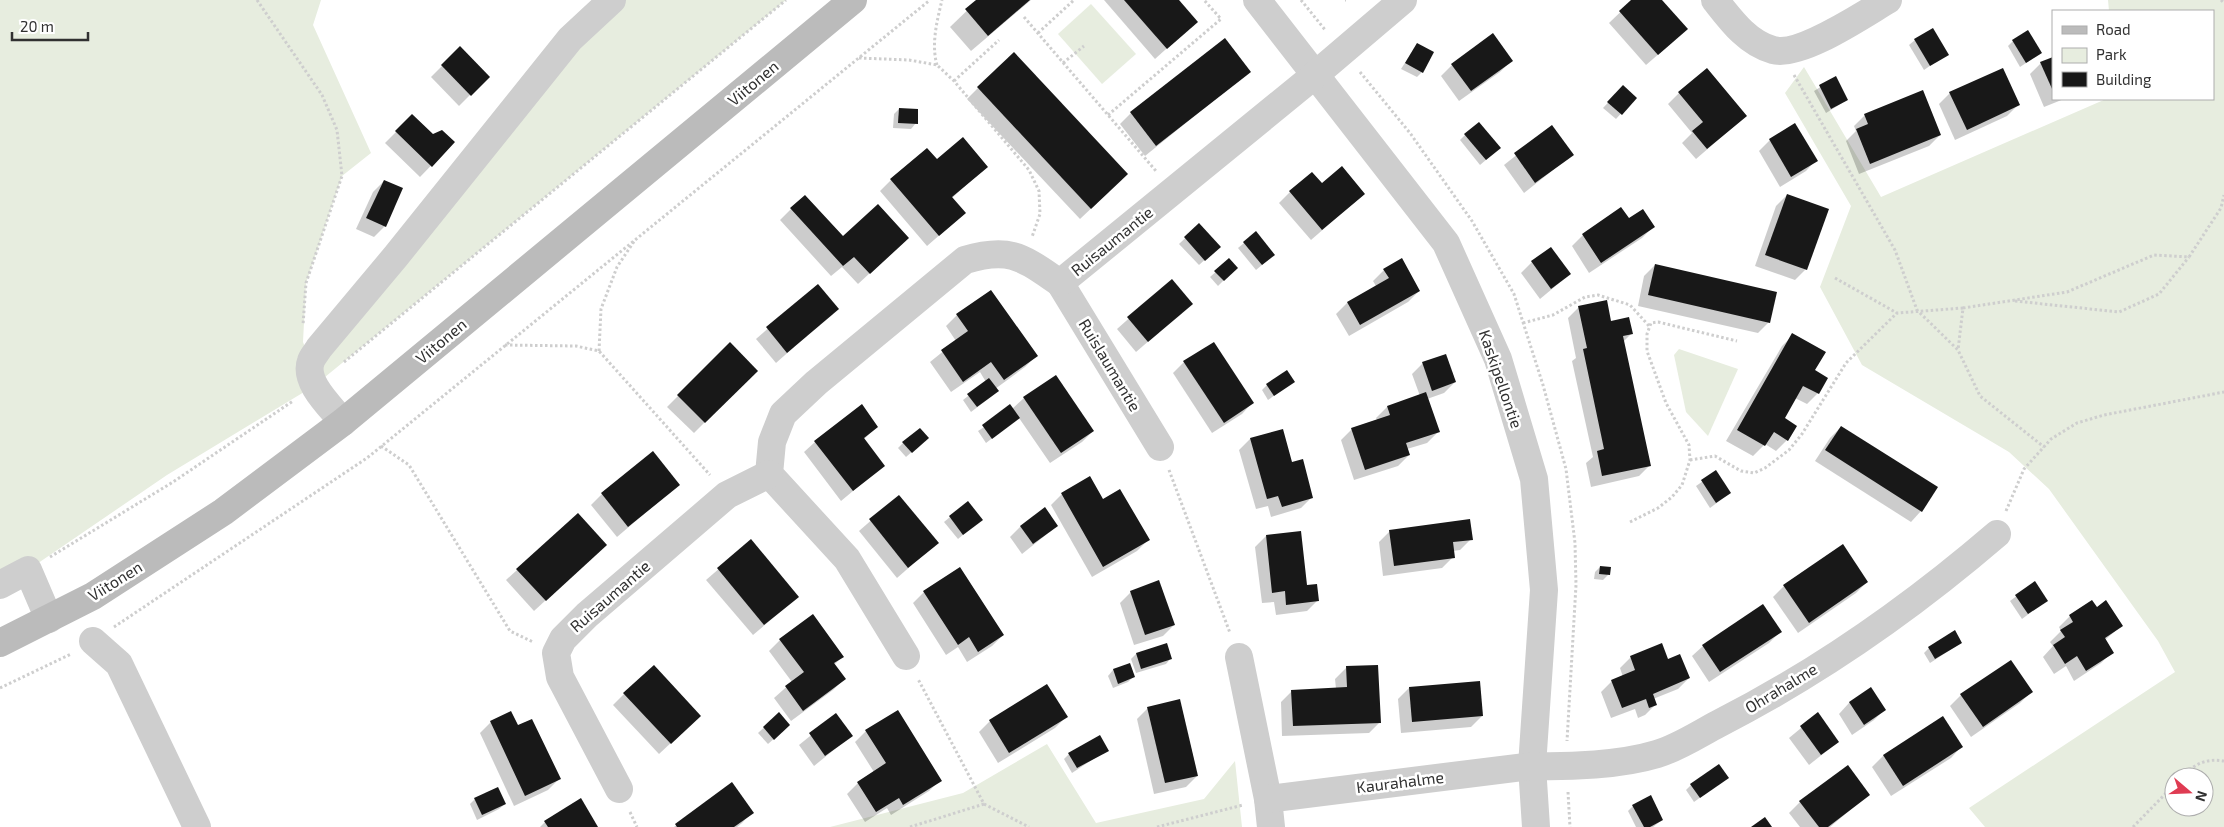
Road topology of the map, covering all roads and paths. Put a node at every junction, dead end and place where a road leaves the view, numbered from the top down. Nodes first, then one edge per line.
1 (257, 0) edge
2 (612, 0) edge
3 (786, 0) edge
4 (853, 0) edge
5 (930, 0) edge
6 (942, 0) edge
7 (1074, 0) edge
8 (1204, 0) edge
9 (1257, 0) edge
10 (1404, 0) edge
11 (1714, 0) edge
12 (1888, 0) edge
13 (2222, 0) edge
14 (2224, 3) edge
15 (1024, 17) dead end
16 (1038, 33) junction
17 (999, 40) dead end
18 (1084, 46) dead end
19 (1779, 50) junction
20 (858, 58) junction
21 (1063, 63) junction
22 (937, 65) junction
23 (1315, 75) junction
24 (954, 80) junction
25 (1108, 115) junction
26 (1173, 191) junction
27 (2224, 195) edge
28 (638, 236) junction
29 (2189, 257) junction
30 (1024, 258) junction
31 (1835, 278) dead end
32 (1060, 283) junction
33 (2009, 301) junction
34 (1963, 308) junction
35 (1917, 310) junction
36 (1897, 313) junction
37 (1523, 323) dead end
38 (1650, 327) junction
39 (1737, 340) dead end
40 (504, 345) junction
41 (1958, 350) junction
42 (599, 351) junction
43 (312, 374) junction
44 (2224, 392) edge
45 (342, 422) junction
46 (381, 446) junction
47 (1160, 447) joint
48 (2044, 447) junction
49 (1690, 460) junction
50 (769, 474) junction
51 (727, 495) junction
52 (1630, 522) dead end
53 (1997, 534) joint
54 (28, 570) junction
55 (0, 585) edge
56 (49, 619) junction
57 (93, 641) junction
58 (0, 642) edge
59 (556, 653) junction
60 (906, 656) joint
61 (1240, 657) joint
62 (0, 688) edge
63 (2224, 761) edge
64 (1532, 766) junction
65 (2193, 767) edge
66 (619, 789) dead end
67 (2164, 795) edge
68 (1268, 799) junction
69 (984, 804) junction
70 (197, 827) edge
71 (910, 827) edge
72 (1029, 827) edge
73 (1157, 827) edge
74 (1271, 827) edge
75 (1536, 827) edge
76 (2133, 827) edge

1 - 43 path
2 - 43 street
3 - 43 path
4 - 45 main road, Viitonen
5 - 20 path
6 - 22 path
7 - 16 path
8 - 25 path
9 - 23 street, Kaskipellontie
10 - 23 street, Ruisaumantie
11 - 19 street
12 - 19 street
13 - 14 path
15 - 16 path
16 - 21 path
17 - 24 path
18 - 21 path
19 - 35 path
20 - 22 path
20 - 28 path
21 - 25 path
22 - 24 path
23 - 26 street, Ruisaumantie
23 - 64 street, Kaskipellontie
24 - 30 path
25 - 26 path
26 - 32 street, Ruisaumantie
27 - 29 path
28 - 40 path
28 - 42 path
29 - 33 path
29 - 33 path
30 - 32 street, Ruisaumantie
30 - 50 street, Ruisaumantie
31 - 36 path
32 - 47 street, Ruislaumantie
33 - 34 path
34 - 35 path
34 - 41 path
35 - 36 path
35 - 41 path
36 - 49 path
37 - 38 path
38 - 39 path
38 - 49 path
40 - 42 path
40 - 46 path
41 - 48 path
42 - 51 path
43 - 45 street
43 - 54 path
44 - 48 path
45 - 56 main road, Viitonen
46 - 57 path
46 - 59 path
47 - 61 path
48 - 53 path
49 - 52 path
50 - 51 street, Ruisaumantie
50 - 60 street
51 - 59 street, Ruisaumantie
53 - 64 street, Ohrahalme
54 - 55 street
54 - 56 street
56 - 58 main road, Viitonen
57 - 62 path
57 - 70 street
59 - 66 street
60 - 69 path
61 - 68 street
63 - 65 path
64 - 68 street, Kaurahalme
64 - 75 street, Kaskipellontie
67 - 76 path
68 - 73 path
68 - 74 street
69 - 71 path
69 - 72 path

